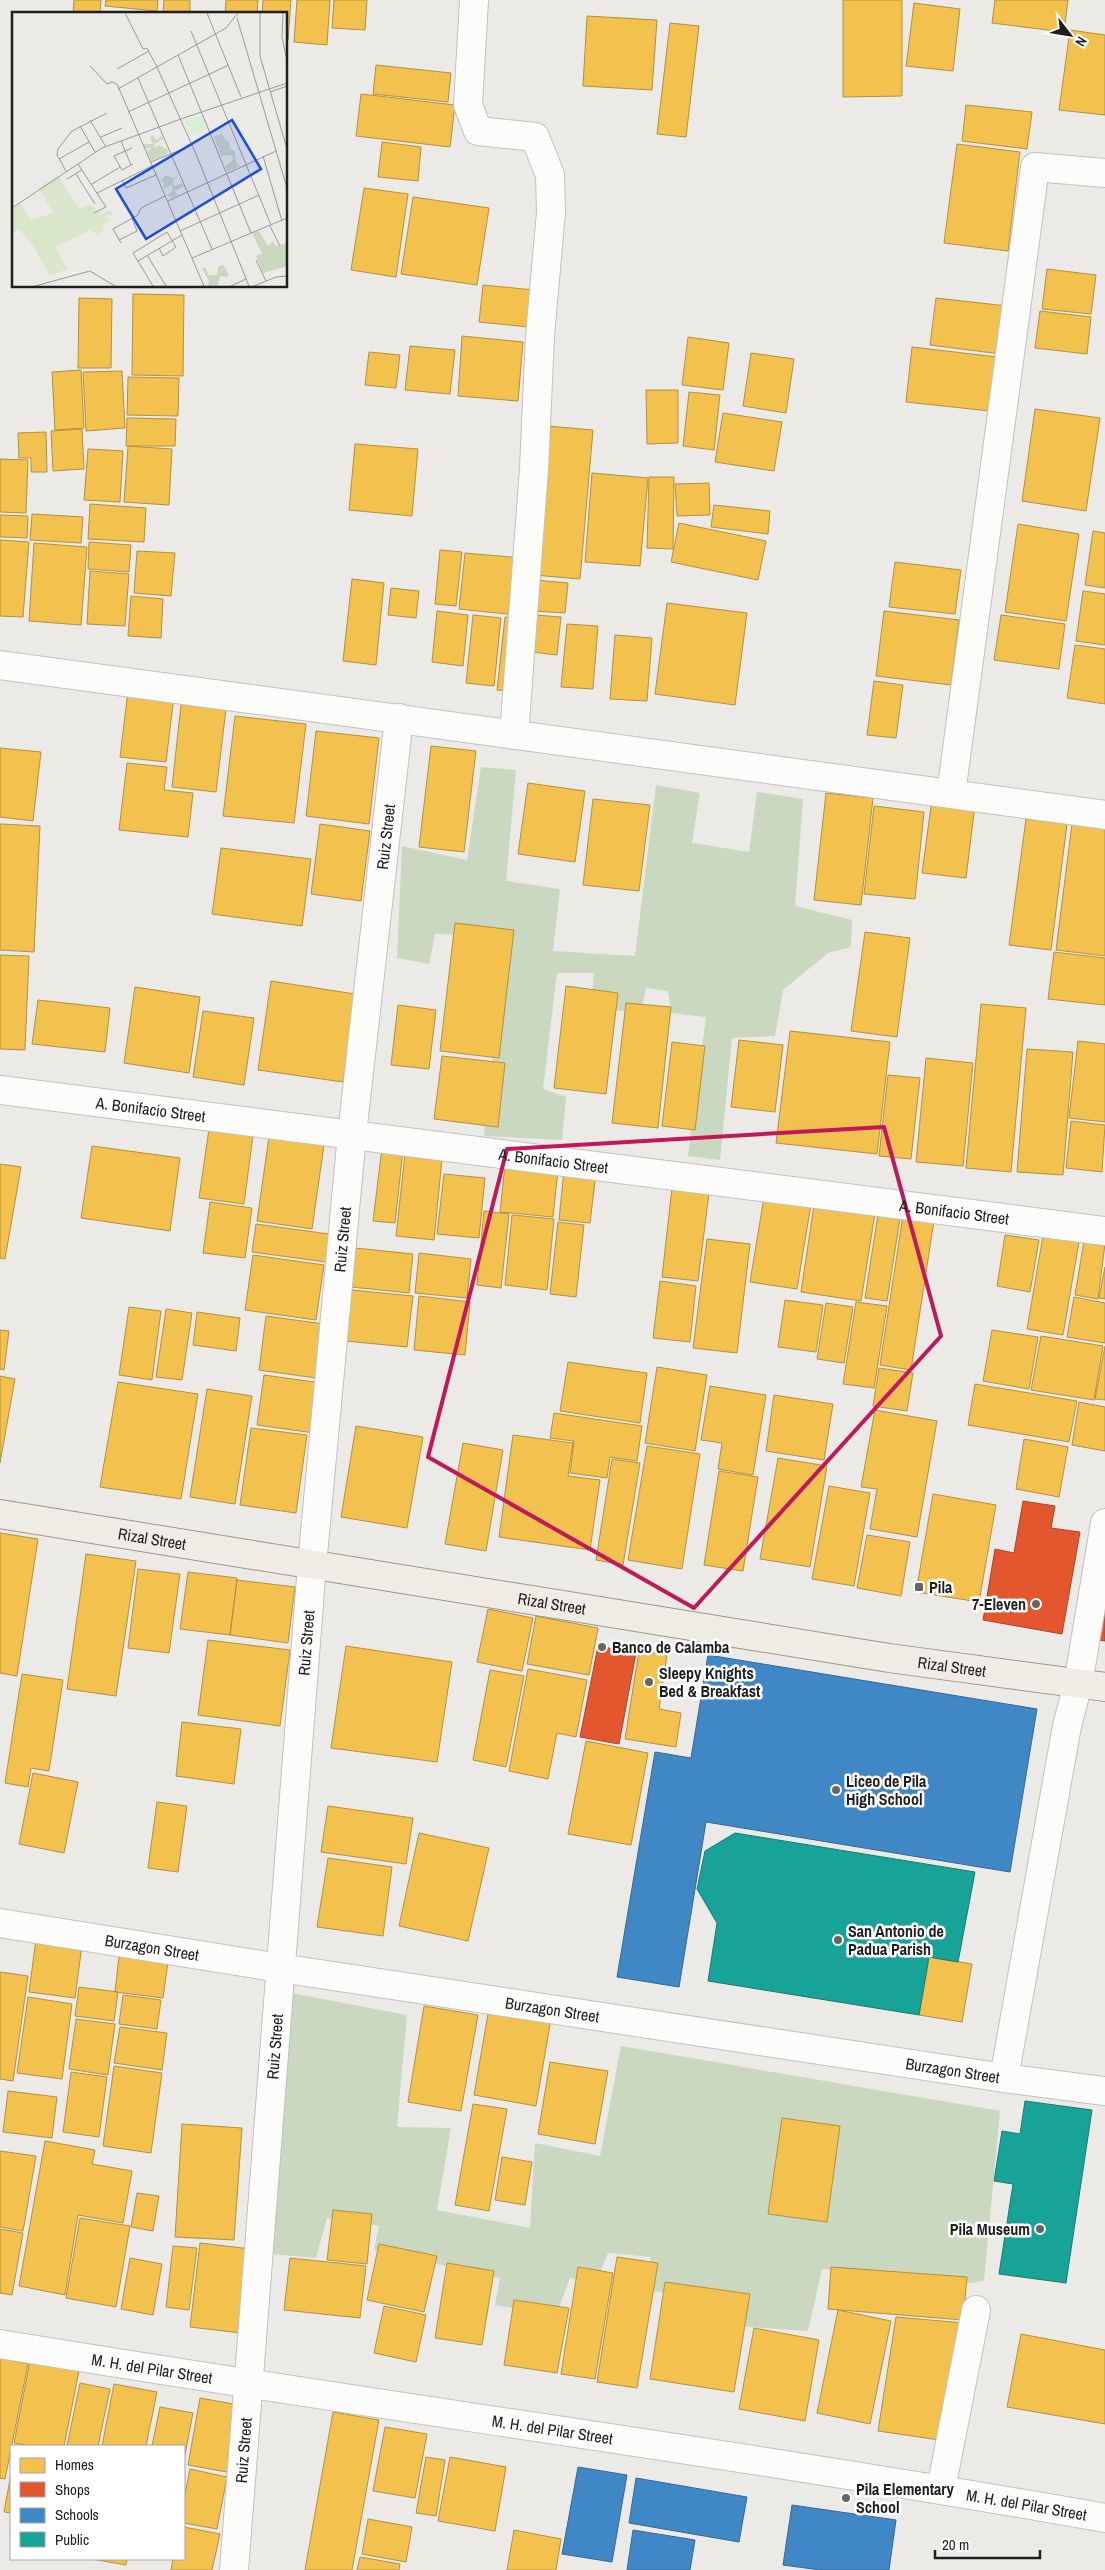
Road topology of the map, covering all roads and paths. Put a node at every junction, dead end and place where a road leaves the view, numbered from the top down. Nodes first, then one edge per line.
1 (474, 0) edge
2 (1105, 173) edge
3 (0, 665) edge
4 (399, 718) junction
5 (514, 735) junction
6 (951, 794) junction
7 (1105, 815) edge
8 (0, 1090) edge
9 (352, 1134) junction
10 (1105, 1230) edge
11 (0, 1514) edge
12 (1105, 1523) edge
13 (312, 1566) junction
14 (1078, 1684) junction
15 (1105, 1687) edge
16 (0, 1923) edge
17 (280, 1968) junction
18 (1004, 2078) junction
19 (1105, 2091) edge
20 (976, 2310) dead end
21 (0, 2344) edge
22 (248, 2386) junction
23 (941, 2489) junction
24 (1105, 2518) edge
25 (234, 2570) edge

1 - 5 street
2 - 6 street
3 - 4 street
4 - 5 street
4 - 9 street, Ruiz Street
5 - 6 street
6 - 7 street
8 - 9 street, A. Bonifacio Street
9 - 10 street, A. Bonifacio Street
9 - 13 street, Ruiz Street
11 - 13 main road, Rizal Street
12 - 14 street
13 - 14 main road, Rizal Street
13 - 17 street, Ruiz Street
14 - 15 main road, Rizal Street
14 - 18 street
16 - 17 street, Burzagon Street
17 - 18 street, Burzagon Street
17 - 22 street, Ruiz Street
18 - 19 street, Burzagon Street
20 - 23 street
21 - 22 street, M. H. del Pilar Street
22 - 23 street, M. H. del Pilar Street
22 - 25 street, Ruiz Street
23 - 24 street, M. H. del Pilar Street

